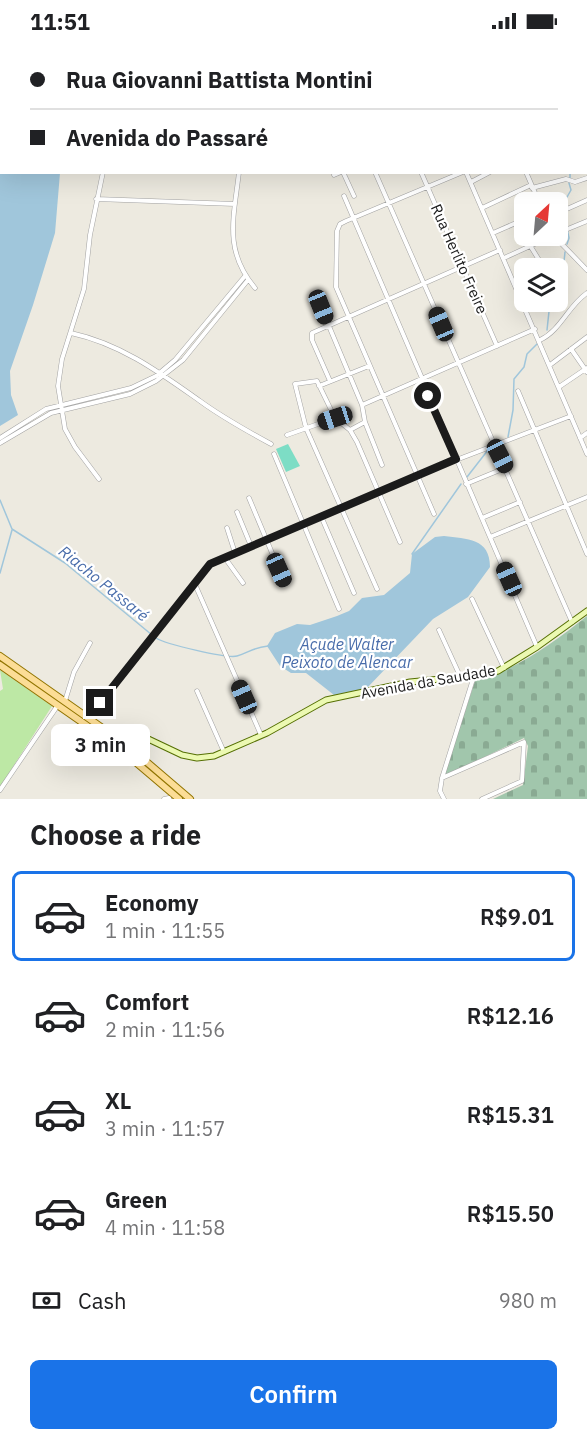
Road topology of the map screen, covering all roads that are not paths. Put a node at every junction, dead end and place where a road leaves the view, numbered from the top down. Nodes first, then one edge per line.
1 (102, 174) edge
2 (239, 174) edge
3 (343, 174) edge
4 (376, 174) edge
5 (422, 174) edge
6 (460, 174) edge
7 (466, 174) edge
8 (486, 174) edge
9 (527, 174) edge
10 (587, 178) edge
11 (471, 182) junction
12 (532, 186) junction
13 (427, 188) junction
14 (535, 192) edge
15 (344, 196) dead end
16 (354, 196) dead end
17 (96, 199) junction
18 (587, 200) edge
19 (235, 204) junction
20 (390, 204) junction
21 (482, 208) junction
22 (568, 209) edge
23 (352, 218) junction
24 (587, 221) edge
25 (514, 224) edge
26 (568, 229) edge
27 (493, 233) junction
28 (563, 246) edge
29 (531, 247) joint
30 (500, 250) junction
31 (504, 258) junction
32 (537, 258) edge
33 (462, 266) junction
34 (587, 270) edge
35 (247, 278) junction
36 (424, 283) junction
37 (255, 288) dead end
38 (587, 293) edge
39 (387, 300) junction
40 (321, 307) dead end
41 (347, 318) junction
42 (329, 326) junction
43 (535, 330) junction
44 (71, 333) junction
45 (587, 337) edge
46 (540, 340) junction
47 (497, 346) junction
48 (571, 350) junction
49 (458, 364) junction
50 (550, 364) junction
51 (369, 366) junction
52 (586, 370) edge
53 (163, 374) junction
54 (349, 374) junction
55 (421, 379) junction
56 (330, 381) junction
57 (319, 386) junction
58 (559, 387) junction
59 (518, 391) dead end
60 (382, 394) junction
61 (364, 404) junction
62 (60, 408) junction
63 (571, 416) junction
64 (335, 418) junction
65 (365, 422) junction
66 (306, 428) junction
67 (535, 429) junction
68 (350, 430) junction
69 (587, 433) edge
70 (287, 435) dead end
71 (0, 438) edge
72 (580, 438) junction
73 (0, 443) edge
74 (271, 444) dead end
75 (494, 444) junction
76 (274, 454) dead end
77 (587, 454) edge
78 (456, 459) junction
79 (382, 465) dead end
80 (506, 468) junction
81 (417, 475) junction
82 (99, 479) dead end
83 (466, 484) junction
84 (379, 492) junction
85 (587, 497) edge
86 (249, 498) dead end
87 (520, 502) junction
88 (566, 505) junction
89 (341, 508) junction
90 (237, 512) dead end
91 (434, 514) dead end
92 (321, 516) junction
93 (482, 518) junction
94 (528, 521) junction
95 (303, 524) junction
96 (227, 528) dead end
97 (490, 537) junction
98 (266, 540) junction
99 (400, 542) dead end
100 (252, 546) junction
101 (235, 553) junction
102 (587, 554) edge
103 (225, 558) junction
104 (194, 582) junction
105 (243, 583) dead end
106 (285, 584) dead end
107 (377, 589) dead end
108 (354, 593) dead end
109 (472, 599) dead end
110 (339, 609) dead end
111 (587, 611) edge
112 (572, 623) junction
113 (439, 630) dead end
114 (90, 643) dead end
115 (538, 645) junction
116 (0, 656) edge
117 (0, 665) edge
118 (504, 668) junction
119 (460, 676) junction
120 (474, 676) junction
121 (36, 685) junction
122 (44, 691) junction
123 (197, 691) dead end
124 (65, 701) junction
125 (58, 705) junction
126 (90, 718) junction
127 (261, 735) junction
128 (124, 746) junction
129 (224, 752) junction
130 (442, 778) junction
131 (0, 790) edge
132 (169, 794) edge
133 (179, 799) edge
134 (190, 799) edge
135 (444, 799) edge
136 (482, 799) edge

1 - 17 street
2 - 19 street
3 - 16 street
4 - 20 street
5 - 13 street, Rua Herlito Freire
6 - 13 street
7 - 11 street
8 - 11 street
9 - 12 street
10 - 12 street
11 - 21 street
12 - 14 street
12 - 21 street
13 - 20 street
13 - 33 street, Rua Herlito Freire
15 - 23 street
17 - 19 street
17 - 44 street
18 - 22 street
19 - 35 street
20 - 23 street
20 - 36 street
21 - 27 street
23 - 39 street
23 - 41 street
24 - 26 street
25 - 27 street
27 - 30 street
28 - 34 street
29 - 31 street
29 - 32 street
30 - 31 street
30 - 33 street
31 - 43 street
33 - 36 street
33 - 47 street, Rua Herlito Freire
35 - 37 street
35 - 53 street
36 - 39 street
36 - 49 street
38 - 46 street
39 - 41 street
39 - 55 street
40 - 42 street
41 - 42 street
41 - 51 street
42 - 54 street
42 - 56 street
43 - 46 street
43 - 47 street
44 - 53 street
44 - 62 street
45 - 48 street
46 - 50 street
47 - 49 street
48 - 50 street
48 - 52 street
49 - 55 street
49 - 75 street
50 - 58 street
51 - 54 street
51 - 60 street
52 - 58 street
53 - 62 street
53 - 74 street
54 - 56 street
54 - 61 street
55 - 60 street
55 - 78 street
56 - 57 street
57 - 64 street
57 - 66 street
58 - 63 street
59 - 67 street
60 - 61 street
60 - 81 street
61 - 65 street
62 - 71 street
62 - 73 street
62 - 82 street
63 - 67 street
63 - 72 street
64 - 66 street
64 - 68 street
65 - 68 street
65 - 79 street
66 - 70 street
66 - 89 street
67 - 75 street
67 - 88 street
68 - 84 street
69 - 72 street
72 - 77 street
75 - 78 street
75 - 80 street
76 - 95 street
78 - 81 street
78 - 83 street
80 - 83 street
80 - 87 street
81 - 84 street
81 - 91 street
83 - 93 street
84 - 89 street
84 - 99 street
85 - 88 street
86 - 98 street
87 - 93 street
87 - 94 street
88 - 94 street
88 - 102 street
89 - 92 street
89 - 107 street
90 - 100 street
92 - 95 street
92 - 108 street
93 - 97 street
94 - 97 street
94 - 112 street
95 - 98 street
95 - 110 street
96 - 101 street
97 - 115 street
98 - 100 street
98 - 106 street
100 - 101 street
101 - 103 street
103 - 104 street
103 - 105 street
104 - 126 street
104 - 127 street
109 - 118 street
111 - 112 street, Avenida da Saudade
112 - 115 street, Avenida da Saudade
113 - 119 street
114 - 124 street
115 - 118 street, Avenida da Saudade
116 - 121 main road
117 - 121 main road
118 - 120 street, Avenida da Saudade
119 - 120 street, Avenida da Saudade
119 - 127 street, Avenida da Saudade
120 - 130 street
121 - 122 main road
122 - 124 main road
122 - 125 main road
123 - 129 street
124 - 126 main road
125 - 128 main road
125 - 131 street
126 - 128 main road
127 - 129 street, Avenida da Saudade
128 - 129 street, Avenida da Saudade
128 - 132 main road
130 - 135 street
130 - 136 street
132 - 133 main road
132 - 134 main road

